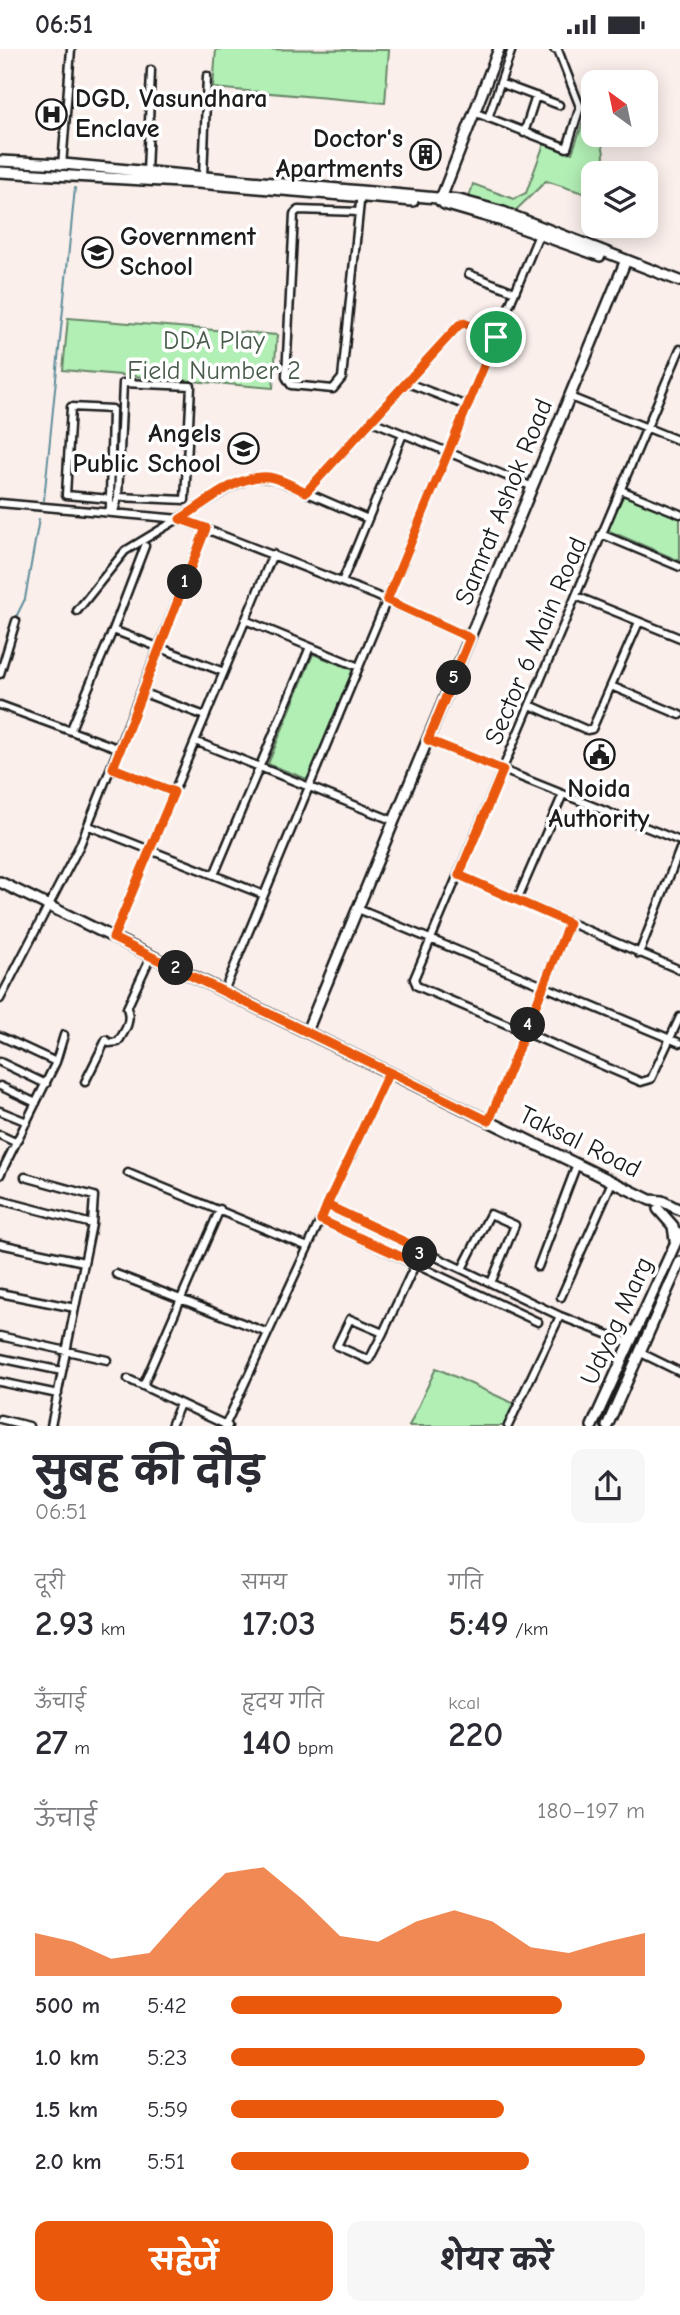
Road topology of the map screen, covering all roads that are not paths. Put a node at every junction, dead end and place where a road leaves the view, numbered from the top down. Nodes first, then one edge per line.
1 (71, 49) edge
2 (499, 49) edge
3 (512, 49) edge
4 (554, 49) edge
5 (151, 70) dead end
6 (207, 76) dead end
7 (500, 83) junction
8 (536, 96) junction
9 (559, 105) dead end
10 (476, 113) junction
11 (488, 118) junction
12 (524, 133) junction
13 (0, 161) edge
14 (63, 163) junction
15 (0, 171) edge
16 (147, 173) junction
17 (61, 174) junction
18 (204, 177) junction
19 (260, 184) junction
20 (360, 193) junction
21 (440, 201) junction
22 (359, 212) junction
23 (540, 230) junction
24 (626, 263) junction
25 (469, 274) dead end
26 (680, 281) edge
27 (680, 287) edge
28 (514, 292) junction
29 (496, 337) junction
30 (680, 349) edge
31 (408, 383) junction
32 (570, 397) junction
33 (467, 406) junction
34 (372, 421) junction
35 (647, 428) junction
36 (403, 434) junction
37 (680, 441) edge
38 (448, 452) junction
39 (533, 487) junction
40 (621, 489) junction
41 (306, 492) junction
42 (114, 498) junction
43 (0, 503) edge
44 (112, 512) junction
45 (680, 514) edge
46 (180, 519) junction
47 (368, 519) junction
48 (206, 528) junction
49 (601, 534) junction
50 (145, 546) dead end
51 (273, 554) junction
52 (680, 567) edge
53 (342, 582) junction
54 (576, 597) junction
55 (387, 600) junction
56 (77, 611) dead end
57 (245, 619) junction
58 (16, 621) dead end
59 (639, 622) junction
60 (113, 630) junction
61 (470, 638) junction
62 (680, 638) edge
63 (310, 647) junction
64 (159, 648) junction
65 (359, 667) junction
66 (224, 672) junction
67 (0, 674) edge
68 (611, 686) junction
69 (141, 692) junction
70 (0, 705) edge
71 (530, 705) junction
72 (680, 715) edge
73 (205, 716) junction
74 (71, 729) junction
75 (428, 740) junction
76 (195, 741) junction
77 (120, 749) junction
78 (259, 767) junction
79 (113, 768) junction
80 (503, 770) junction
81 (309, 787) junction
82 (174, 792) junction
83 (563, 794) junction
84 (394, 821) junction
85 (89, 826) junction
86 (680, 841) edge
87 (150, 849) junction
88 (680, 849) edge
89 (214, 875) junction
90 (459, 875) junction
91 (0, 882) edge
92 (264, 895) junction
93 (517, 900) junction
94 (49, 906) junction
95 (358, 909) junction
96 (569, 923) junction
97 (113, 938) junction
98 (431, 940) junction
99 (639, 954) junction
100 (151, 956) junction
101 (680, 970) edge
102 (544, 987) junction
103 (224, 991) junction
104 (0, 999) edge
105 (680, 1017) edge
106 (307, 1031) junction
107 (526, 1032) junction
108 (64, 1035) dead end
109 (0, 1036) edge
110 (671, 1039) junction
111 (680, 1043) edge
112 (0, 1062) edge
113 (56, 1062) junction
114 (389, 1072) junction
115 (85, 1082) dead end
116 (46, 1084) junction
117 (0, 1086) edge
118 (36, 1103) junction
119 (0, 1111) edge
120 (489, 1121) junction
121 (27, 1122) junction
122 (0, 1135) edge
123 (15, 1142) junction
124 (577, 1164) junction
125 (128, 1173) dead end
126 (0, 1175) edge
127 (25, 1177) dead end
128 (612, 1182) junction
129 (0, 1200) edge
130 (650, 1200) junction
131 (327, 1205) junction
132 (220, 1209) junction
133 (658, 1209) junction
134 (680, 1210) edge
135 (321, 1220) junction
136 (680, 1223) edge
137 (92, 1224) junction
138 (680, 1233) edge
139 (0, 1244) edge
140 (675, 1245) junction
141 (308, 1247) junction
142 (422, 1250) junction
143 (84, 1262) junction
144 (680, 1262) edge
145 (415, 1263) junction
146 (538, 1267) dead end
147 (462, 1269) junction
148 (116, 1274) dead end
149 (491, 1283) junction
150 (0, 1293) edge
151 (561, 1297) dead end
152 (181, 1299) junction
153 (75, 1308) junction
154 (560, 1316) junction
155 (538, 1322) dead end
156 (268, 1333) junction
157 (383, 1333) junction
158 (0, 1336) edge
159 (630, 1343) junction
160 (66, 1350) junction
161 (641, 1353) junction
162 (0, 1358) edge
163 (107, 1360) dead end
164 (62, 1371) junction
165 (680, 1372) edge
166 (128, 1379) dead end
167 (0, 1382) edge
168 (143, 1386) junction
169 (58, 1394) junction
170 (180, 1404) junction
171 (0, 1419) edge
172 (29, 1426) edge
173 (51, 1426) edge
174 (172, 1426) edge
175 (226, 1426) edge
176 (508, 1426) edge
177 (592, 1426) edge
178 (607, 1426) edge

1 - 14 street
2 - 10 street
3 - 7 street
4 - 12 street
5 - 16 street
6 - 18 street
7 - 8 street
7 - 11 street
8 - 9 street
8 - 12 street
10 - 11 street
10 - 21 street
11 - 12 street
13 - 14 street
14 - 16 street
14 - 17 street
15 - 17 street
16 - 18 street
17 - 19 street
18 - 19 street
19 - 20 street
20 - 21 street
20 - 22 street
21 - 23 street
22 - 22 street
23 - 24 street
23 - 28 street
24 - 26 street
24 - 27 street
24 - 32 street, Samrat Ashok Road
25 - 28 street
28 - 29 street
29 - 31 street
29 - 33 street
30 - 35 street, Sector 6 Main Road
31 - 33 street
31 - 34 street
32 - 35 street
32 - 39 street, Samrat Ashok Road
33 - 38 street
34 - 36 street
34 - 41 street
35 - 37 street
35 - 40 street, Sector 6 Main Road
36 - 38 street
36 - 47 street
38 - 39 street
38 - 55 street
39 - 61 street, Samrat Ashok Road
40 - 45 street
40 - 49 street, Sector 6 Main Road
41 - 46 street
41 - 47 street
42 - 42 street
42 - 42 street
42 - 44 street
43 - 44 street
44 - 46 street
46 - 48 street
46 - 56 street
47 - 53 street
48 - 51 street
48 - 64 street
49 - 52 street
49 - 54 street, Sector 6 Main Road
50 - 60 street
51 - 53 street
51 - 57 street
53 - 55 street
54 - 59 street
54 - 71 street, Sector 6 Main Road
55 - 61 street
55 - 65 street
57 - 63 street
57 - 66 street
58 - 67 street
59 - 62 street
59 - 68 street
60 - 64 street
60 - 74 street
61 - 75 street, Samrat Ashok Road
63 - 65 street
63 - 78 street
64 - 66 street
64 - 69 street
65 - 81 street
66 - 73 street
68 - 71 street
68 - 72 street
69 - 73 street
69 - 77 street
70 - 74 street
71 - 80 street, Sector 6 Main Road
73 - 76 street
74 - 77 street
75 - 80 street
75 - 84 street, Samrat Ashok Road
76 - 78 street
76 - 82 street
77 - 79 street
78 - 81 street
78 - 89 street
79 - 82 street
79 - 85 street
80 - 83 street
80 - 90 street, Sector 6 Main Road
81 - 84 street
81 - 92 street
82 - 87 street
83 - 86 street
83 - 93 street
84 - 95 street, Samrat Ashok Road
85 - 87 street
85 - 94 street
87 - 89 street
87 - 97 street
88 - 99 street
89 - 92 street
90 - 93 street
90 - 98 street, Sector 6 Main Road
91 - 94 street, Taksal Road
92 - 103 street
93 - 96 street
94 - 97 street, Taksal Road
94 - 104 street
95 - 98 street
95 - 106 street, Samrat Ashok Road
96 - 99 street
96 - 102 street
97 - 100 street, Taksal Road
98 - 102 street
98 - 107 street, Sector 6 Main Road
99 - 101 street
100 - 103 street, Taksal Road
100 - 115 street
102 - 107 street
102 - 110 street
103 - 106 street, Taksal Road
105 - 110 street
106 - 114 street, Taksal Road
107 - 110 street
107 - 120 street
108 - 113 street
109 - 113 street
110 - 111 street
112 - 116 street
113 - 116 street
114 - 120 street, Taksal Road
114 - 131 street
116 - 118 street
117 - 118 street
118 - 121 street
119 - 121 street
120 - 124 street, Taksal Road
121 - 123 street
122 - 123 street
123 - 126 street
124 - 128 street, Taksal Road
124 - 146 street
125 - 132 street
127 - 137 street
128 - 130 street, Taksal Road
128 - 151 street
129 - 137 street
130 - 133 street, Taksal Road
130 - 134 street, Taksal Road
131 - 135 street
131 - 142 street
132 - 141 street
132 - 152 street
133 - 136 street, Taksal Road
133 - 140 street
135 - 141 street
135 - 145 street
137 - 143 street
138 - 140 street, Udyog Marg
139 - 143 street
140 - 159 street, Udyog Marg
141 - 156 street
142 - 145 street
142 - 147 street
143 - 153 street
144 - 161 street, Udyog Marg
145 - 155 street
145 - 157 street
147 - 149 street
147 - 149 street
148 - 152 street
149 - 154 street
150 - 153 street
152 - 156 street
152 - 168 street
153 - 160 street
154 - 159 street
154 - 176 street
156 - 175 street
157 - 157 street
158 - 160 street
159 - 177 street, Udyog Marg
160 - 163 street
160 - 164 street
161 - 165 street
161 - 178 street, Udyog Marg
162 - 164 street
164 - 169 street
166 - 168 street
167 - 169 street
168 - 170 street
169 - 173 street
170 - 174 street
170 - 175 street
171 - 172 street

